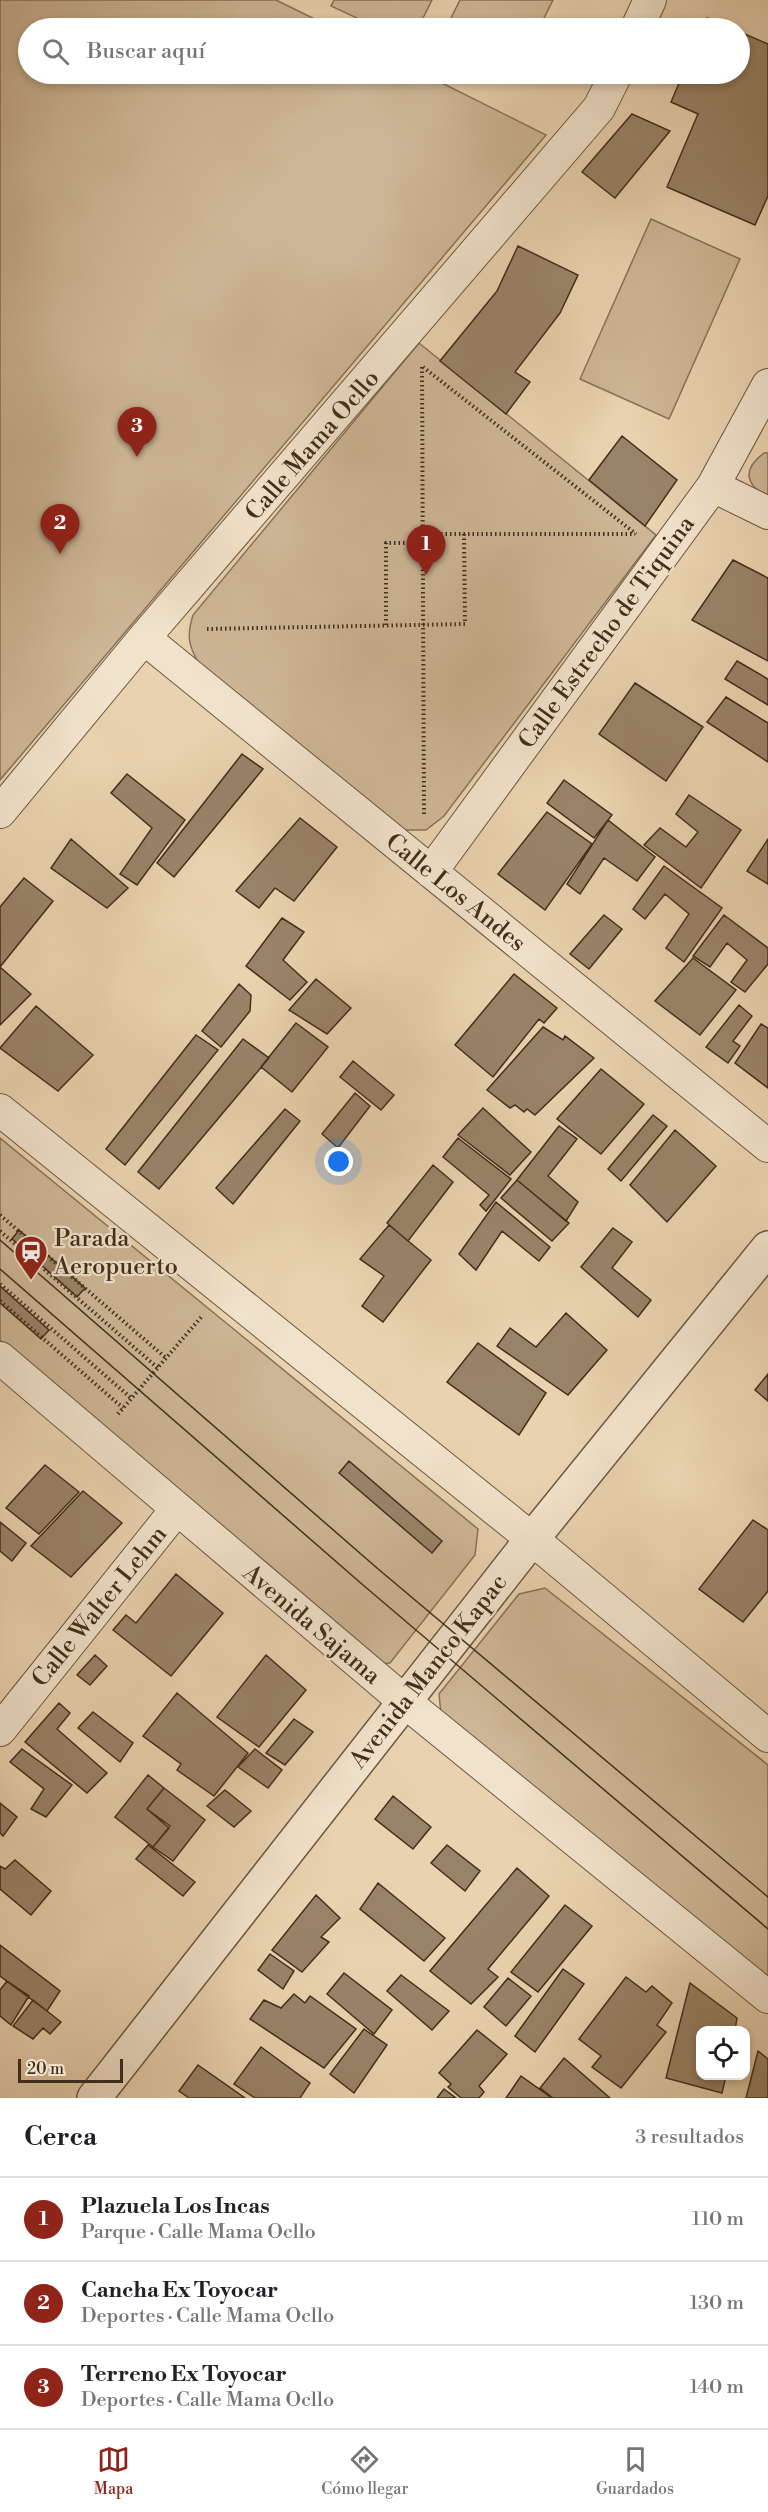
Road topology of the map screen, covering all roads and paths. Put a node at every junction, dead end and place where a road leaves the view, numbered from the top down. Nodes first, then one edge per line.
1 (650, 0) edge
2 (642, 18) edge
3 (611, 84) edge
4 (768, 385) edge
5 (759, 424) edge
6 (713, 486) junction
7 (768, 513) edge
8 (423, 534) junction
9 (464, 534) junction
10 (423, 543) junction
11 (425, 624) junction
12 (386, 625) junction
13 (207, 629) dead end
14 (144, 638) junction
15 (0, 812) edge
16 (424, 815) dead end
17 (431, 872) junction
18 (0, 1110) edge
19 (768, 1146) edge
20 (0, 1215) edge
21 (0, 1231) edge
22 (768, 1248) edge
23 (0, 1284) edge
24 (0, 1301) edge
25 (203, 1315) dead end
26 (0, 1358) edge
27 (166, 1358) junction
28 (158, 1368) junction
29 (131, 1398) junction
30 (123, 1408) junction
31 (114, 1419) dead end
32 (176, 1510) junction
33 (532, 1539) junction
34 (404, 1701) junction
35 (0, 1730) edge
36 (768, 1737) edge
37 (768, 1997) edge
38 (94, 2098) edge

1 - 2 street
3 - 14 street, Calle Mama Ocllo
4 - 5 street, Calle Estrecho de Tiquina
5 - 6 street, Calle Estrecho de Tiquina
6 - 7 street
6 - 17 street, Calle Estrecho de Tiquina
8 - 9 path
8 - 9 path
8 - 10 path
9 - 11 path
10 - 11 path
10 - 12 path
11 - 12 path
11 - 16 path
12 - 13 path
14 - 15 street, Calle Mama Ocllo
14 - 17 street, Calle Los Andes
17 - 19 street, Calle Los Andes
18 - 33 street
20 - 27 path
21 - 28 path
22 - 33 street, Avenida Manco Kapac
23 - 29 path
24 - 30 path
25 - 27 path
26 - 32 street, Avenida Sajama
27 - 28 path
28 - 29 path
29 - 30 path
30 - 31 path
32 - 34 street, Avenida Sajama
32 - 35 street, Calle Walter Lehm
33 - 34 street, Avenida Manco Kapac
33 - 36 street
34 - 37 street, Avenida Sajama
34 - 38 street, Avenida Manco Kapac

